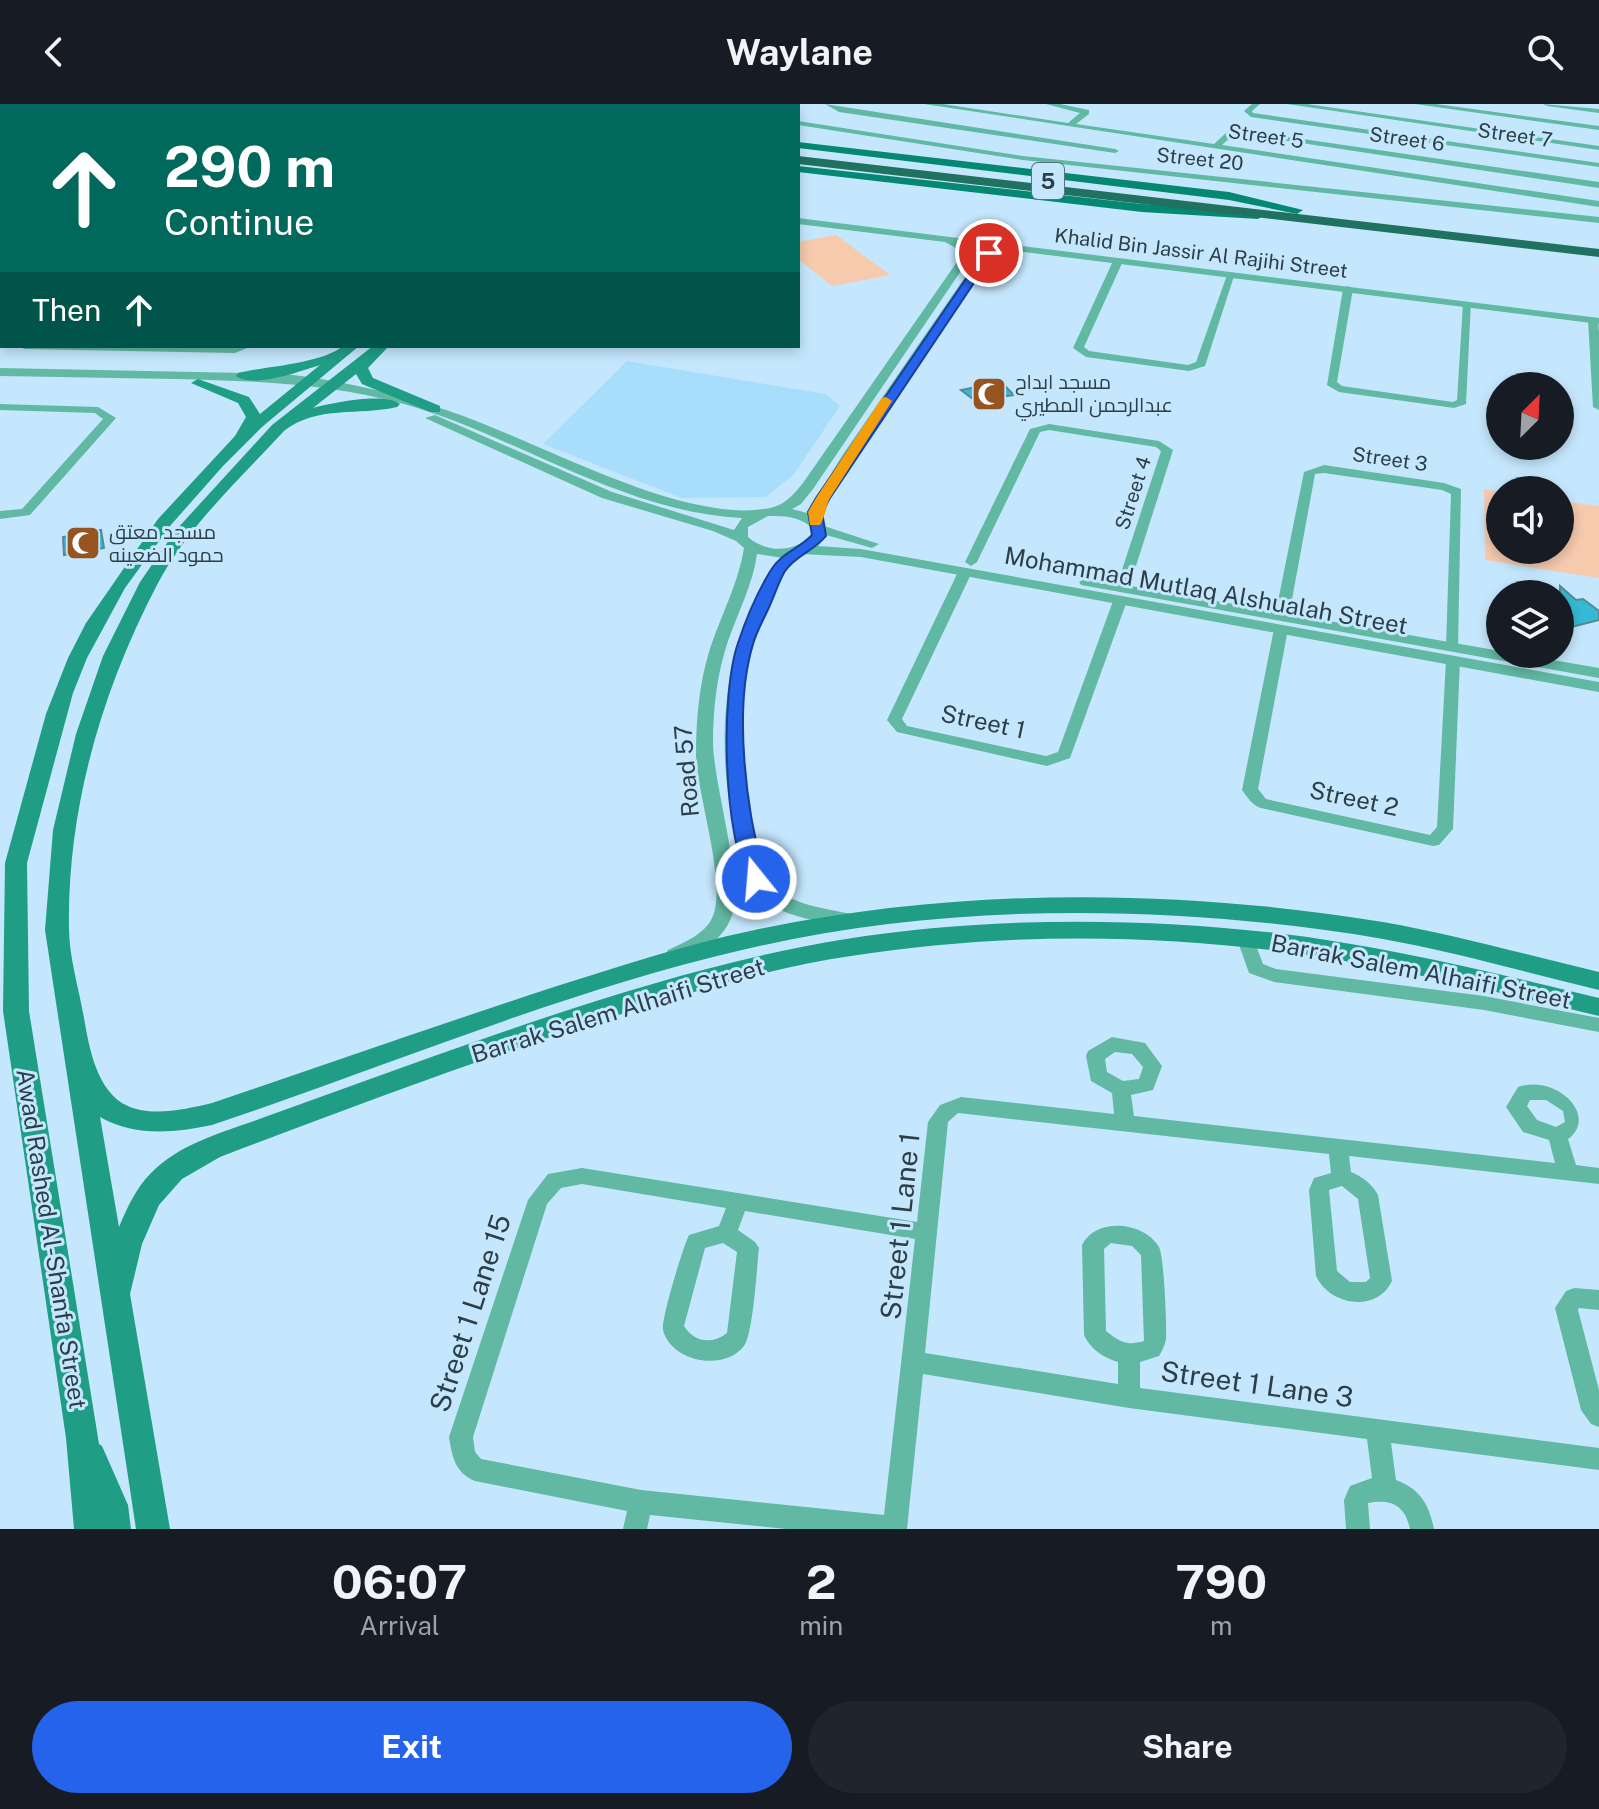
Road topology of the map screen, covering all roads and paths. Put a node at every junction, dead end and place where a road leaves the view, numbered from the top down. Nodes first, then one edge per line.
1 (829, 104) edge
2 (928, 104) edge
3 (1050, 104) edge
4 (1256, 104) edge
5 (1291, 104) edge
6 (1419, 104) edge
7 (1547, 104) edge
8 (1599, 111) edge
9 (800, 123) edge
10 (1070, 125) junction
11 (1599, 128) edge
12 (1136, 134) junction
13 (1216, 147) junction
14 (800, 148) edge
15 (800, 148) edge
16 (1599, 148) edge
17 (1115, 151) junction
18 (800, 160) edge
19 (1599, 165) edge
20 (1104, 167) junction
21 (800, 168) edge
22 (1599, 185) edge
23 (1599, 204) edge
24 (1297, 210) junction
25 (800, 215) edge
26 (1258, 215) junction
27 (1599, 220) edge
28 (800, 221) edge
29 (1486, 230) junction
30 (1585, 236) dead end
31 (946, 240) junction
32 (1599, 243) edge
33 (1020, 249) junction
34 (1599, 253) edge
35 (964, 259) junction
36 (981, 261) junction
37 (1118, 261) junction
38 (1232, 275) junction
39 (1348, 289) junction
40 (1468, 304) junction
41 (1516, 308) junction
42 (1597, 319) edge
43 (186, 348) edge
44 (241, 348) edge
45 (346, 348) edge
46 (348, 348) edge
47 (376, 350) edge
48 (0, 372) edge
49 (243, 376) junction
50 (0, 380) edge
51 (198, 383) junction
52 (316, 385) junction
53 (392, 404) junction
54 (0, 407) edge
55 (1599, 407) edge
56 (435, 409) junction
57 (278, 428) junction
58 (242, 437) junction
59 (829, 454) junction
60 (848, 458) junction
61 (550, 471) junction
62 (649, 496) junction
63 (772, 512) junction
64 (0, 515) edge
65 (817, 525) junction
66 (746, 542) junction
67 (800, 550) junction
68 (968, 567) junction
69 (1122, 594) junction
70 (1282, 623) junction
71 (1453, 653) junction
72 (1599, 673) edge
73 (1599, 687) edge
74 (736, 704) junction
75 (706, 705) junction
76 (859, 922) junction
77 (658, 964) junction
78 (1543, 968) junction
79 (1599, 981) edge
80 (1483, 992) junction
81 (1545, 994) junction
82 (1599, 1007) edge
83 (1599, 1025) edge
84 (78, 1050) junction
85 (341, 1070) junction
86 (1121, 1089) dead end
87 (345, 1099) junction
88 (1125, 1123) junction
89 (1557, 1135) dead end
90 (1338, 1147) junction
91 (1568, 1172) junction
92 (1599, 1176) edge
93 (1342, 1178) junction
94 (739, 1202) junction
95 (925, 1232) junction
96 (726, 1233) junction
97 (115, 1295) junction
98 (1599, 1300) edge
99 (1129, 1355) junction
100 (914, 1362) junction
101 (1129, 1397) junction
102 (1599, 1416) edge
103 (1377, 1431) junction
104 (82, 1438) junction
105 (1599, 1459) edge
106 (1386, 1490) junction
107 (641, 1502) junction
108 (91, 1529) edge
109 (114, 1529) edge
110 (153, 1529) edge
111 (635, 1529) edge
112 (895, 1529) edge
113 (1358, 1529) edge
114 (1422, 1529) edge

1 - 17 street
2 - 10 street, Street 5
3 - 10 street
4 - 19 street, Street 7
5 - 16 street
6 - 11 street
7 - 8 street
9 - 20 street, Street 20
10 - 12 street, Street 5
12 - 13 street, Street 5
12 - 17 street
12 - 20 street
13 - 22 street, Street 6
13 - 23 street, Street 5
14 - 24 main road
15 - 24 highway, 5
17 - 20 street
18 - 26 highway, 5
20 - 27 street, Street 20
21 - 26 main road
24 - 29 highway, 5
25 - 41 street, Khalid Bin Jassir Al Rajihi Street
26 - 34 highway, 5
28 - 31 street, Khalid Bin Jassir Al Rajihi Street
29 - 30 highway
29 - 32 highway, 5
31 - 33 street, Khalid Bin Jassir Al Rajihi Street
31 - 35 street
33 - 36 street
33 - 37 street, Khalid Bin Jassir Al Rajihi Street
35 - 36 street
35 - 59 street
36 - 60 street
37 - 38 street, Khalid Bin Jassir Al Rajihi Street
37 - 38 street
38 - 39 street, Khalid Bin Jassir Al Rajihi Street
39 - 40 street, Khalid Bin Jassir Al Rajihi Street
39 - 40 street
40 - 41 street, Khalid Bin Jassir Al Rajihi Street
41 - 42 street, Khalid Bin Jassir Al Rajihi Street
42 - 55 street
43 - 44 street
45 - 49 main road
46 - 52 main road, Awad Rashed Al-Shanfa Street
47 - 52 main road, Awad Rashed Al-Shanfa Street
47 - 56 main road
48 - 49 street
49 - 52 street
50 - 51 street
51 - 52 street
51 - 58 main road
52 - 53 street
52 - 56 street
52 - 57 main road, Awad Rashed Al-Shanfa Street
52 - 58 main road, Awad Rashed Al-Shanfa Street
53 - 57 main road
53 - 61 street
54 - 64 street
56 - 62 street
57 - 84 main road, Awad Rashed Al-Shanfa Street
58 - 104 main road, Awad Rashed Al-Shanfa Street
59 - 60 street
59 - 63 street
60 - 65 street
61 - 62 street
61 - 66 street
62 - 63 street
63 - 65 street, Mohammad Mutlaq Alshualah Street
63 - 66 street
65 - 67 street, Road 57
65 - 68 street, Mohammad Mutlaq Alshualah Street
66 - 67 street, Mohammad Mutlaq Alshualah Street
66 - 75 street, Road 57
67 - 68 street, Mohammad Mutlaq Alshualah Street
67 - 74 street, Road 57
68 - 69 street, Mohammad Mutlaq Alshualah Street
68 - 69 street, Street 4
68 - 69 street, Street 1
69 - 70 street, Mohammad Mutlaq Alshualah Street
70 - 71 street, Mohammad Mutlaq Alshualah Street
70 - 71 street, Street 3
70 - 71 street, Street 2
71 - 72 street, Mohammad Mutlaq Alshualah Street
71 - 73 street, Mohammad Mutlaq Alshualah Street
74 - 75 street
74 - 76 street, Road 57
75 - 77 street, Road 57
76 - 77 main road, Barrak Salem Alhaifi Street
76 - 78 main road, Barrak Salem Alhaifi Street
77 - 85 main road, Barrak Salem Alhaifi Street
78 - 79 main road, Barrak Salem Alhaifi Street
78 - 81 main road
80 - 81 main road, Barrak Salem Alhaifi Street
80 - 83 street
80 - 87 main road, Barrak Salem Alhaifi Street
81 - 82 main road, Barrak Salem Alhaifi Street
84 - 85 main road, Barrak Salem Alhaifi Street
84 - 97 main road, Awad Rashed Al-Shanfa Street
85 - 87 main road
86 - 88 street
87 - 97 main road, Barrak Salem Alhaifi Street
88 - 90 street, Street 1 Lane 1
88 - 95 street, Street 1 Lane 1
89 - 91 street
90 - 91 street, Street 1 Lane 1
90 - 93 street
91 - 92 street, Street 1 Lane 1
93 - 93 street
94 - 95 street, Street 1 Lane 15
94 - 96 street
94 - 107 street, Street 1 Lane 15
95 - 100 street, Street 1 Lane 1
96 - 96 street
97 - 110 main road, Awad Rashed Al-Shanfa Street
98 - 102 street
99 - 99 street, Street 1 Lane 3
99 - 101 street, Street 1 Lane 3
100 - 101 street, Street 1 Lane 3
100 - 112 street, Street 1 Lane 1
101 - 103 street, Street 1 Lane 3
103 - 105 street, Street 1 Lane 3
103 - 106 street, Street 1 Lane 3
104 - 108 main road, Awad Rashed Al-Shanfa Street
104 - 109 main road
106 - 113 street
106 - 114 street
107 - 111 street
107 - 112 street, Street 1 Lane 15

